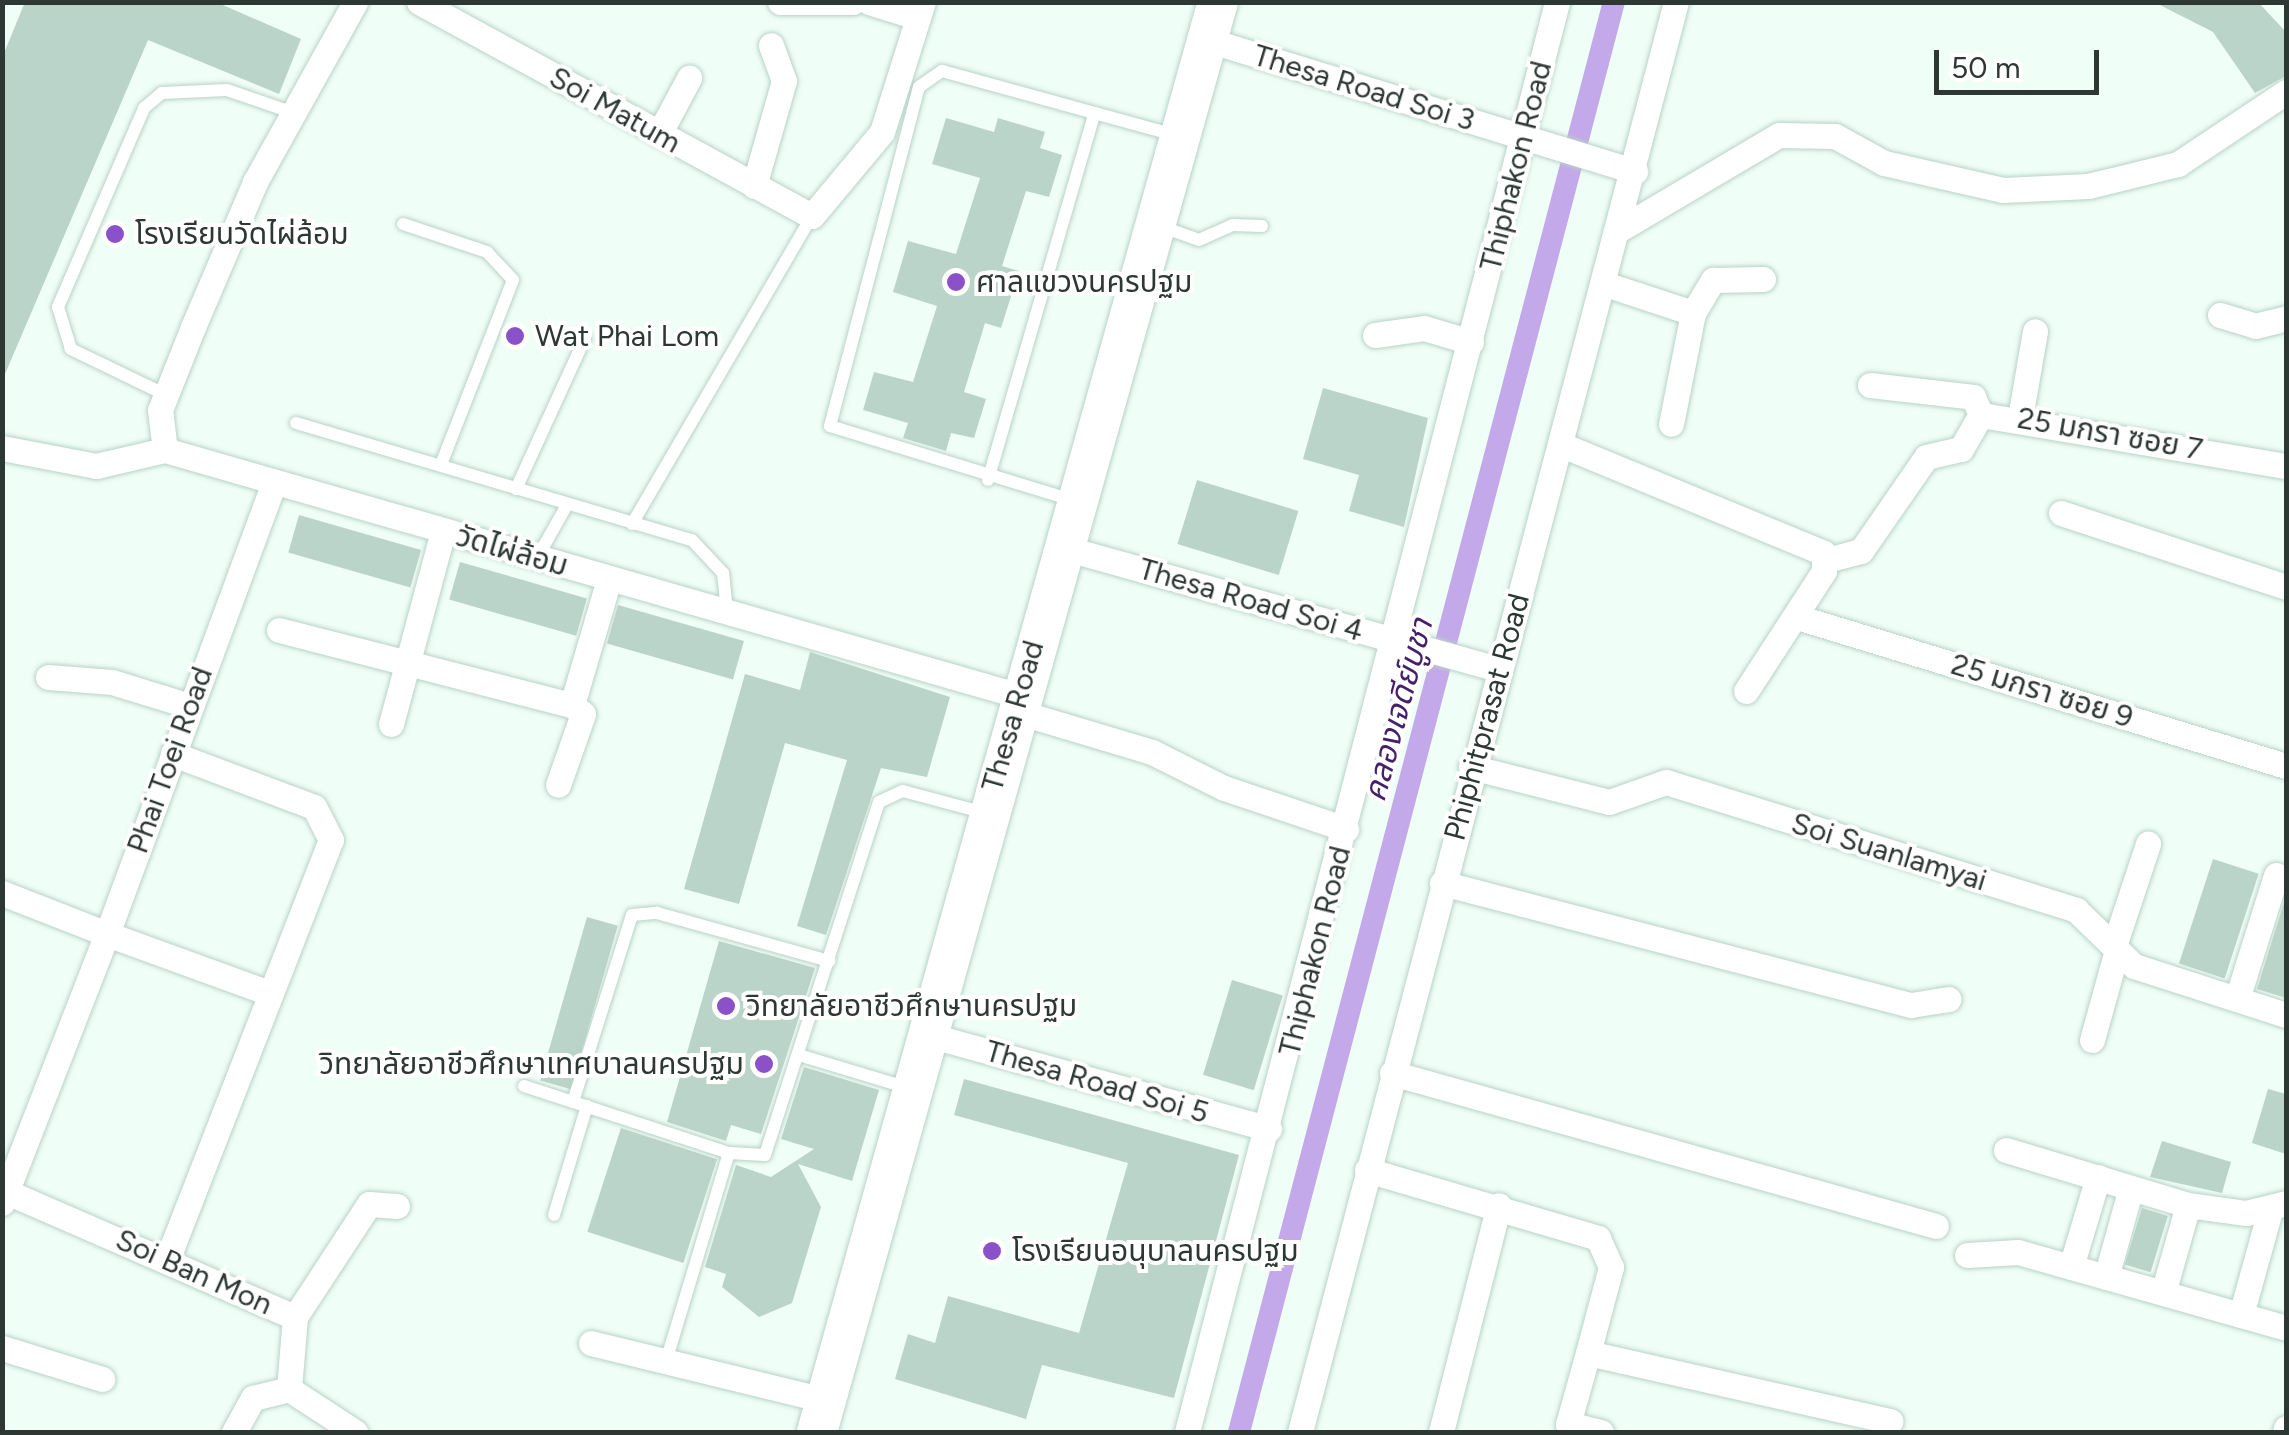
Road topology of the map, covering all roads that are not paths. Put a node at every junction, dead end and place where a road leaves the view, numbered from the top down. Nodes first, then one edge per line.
1 (356, 2) edge
2 (419, 2) edge
3 (780, 2) edge
4 (853, 2) edge
5 (869, 2) edge
6 (1557, 2) edge
7 (1676, 2) edge
8 (446, 9) edge
9 (920, 10) edge
10 (1213, 21) edge
11 (771, 44) dead end
12 (689, 78) dead end
13 (2286, 92) edge
14 (291, 112) junction
15 (1094, 114) junction
16 (659, 134) junction
17 (1180, 136) junction
18 (1535, 140) junction
19 (1625, 167) junction
20 (754, 186) junction
21 (812, 216) junction
22 (403, 224) dead end
23 (1154, 224) junction
24 (1262, 226) dead end
25 (1620, 229) junction
26 (1762, 279) dead end
27 (1606, 284) junction
28 (1693, 314) junction
29 (2220, 315) dead end
30 (2286, 318) edge
31 (2034, 331) dead end
32 (1375, 335) dead end
33 (584, 338) dead end
34 (1471, 342) junction
35 (1870, 385) dead end
36 (166, 395) junction
37 (1981, 414) junction
38 (2020, 418) junction
39 (296, 423) dead end
40 (1671, 424) dead end
41 (1562, 446) junction
42 (2, 448) edge
43 (166, 450) junction
44 (442, 465) junction
45 (2286, 466) edge
46 (988, 480) junction
47 (274, 482) junction
48 (516, 489) junction
49 (1077, 501) junction
50 (567, 505) junction
51 (2061, 513) dead end
52 (632, 524) junction
53 (444, 531) junction
54 (1061, 547) junction
55 (537, 558) junction
56 (1827, 560) junction
57 (610, 580) junction
58 (2286, 587) edge
59 (727, 611) junction
60 (1797, 618) junction
61 (278, 630) dead end
62 (1405, 643) junction
63 (407, 664) junction
64 (1490, 666) junction
65 (48, 676) dead end
66 (1746, 691) dead end
67 (1018, 703) junction
68 (572, 705) junction
69 (190, 706) junction
70 (391, 724) dead end
71 (172, 754) junction
72 (2286, 766) edge
73 (1471, 767) junction
74 (558, 785) dead end
75 (986, 813) junction
76 (1346, 829) junction
77 (2148, 844) dead end
78 (2276, 874) dead end
79 (1442, 883) junction
80 (2, 893) edge
81 (107, 934) junction
82 (2115, 948) junction
83 (829, 961) junction
84 (268, 994) junction
85 (1949, 999) dead end
86 (2237, 999) junction
87 (2286, 1014) edge
88 (925, 1034) junction
89 (2092, 1040) dead end
90 (802, 1056) junction
91 (1392, 1074) junction
92 (524, 1086) dead end
93 (911, 1089) junction
94 (580, 1104) junction
95 (1268, 1130) junction
96 (2006, 1150) dead end
97 (729, 1153) junction
98 (1367, 1170) junction
99 (2098, 1177) junction
100 (2131, 1188) junction
101 (5, 1198) edge
102 (1499, 1205) junction
103 (2188, 1205) junction
104 (398, 1206) dead end
105 (2279, 1206) edge
106 (554, 1214) dead end
107 (1936, 1226) dead end
108 (1967, 1255) dead end
109 (167, 1260) junction
110 (2071, 1267) junction
111 (2106, 1277) junction
112 (2163, 1293) junction
113 (2241, 1316) junction
114 (295, 1317) junction
115 (2286, 1328) edge
116 (591, 1343) dead end
117 (2, 1348) edge
118 (1588, 1354) junction
119 (666, 1358) junction
120 (102, 1379) dead end
121 (289, 1390) junction
122 (821, 1416) edge
123 (1890, 1421) dead end
124 (1566, 1428) edge
125 (234, 1432) edge
126 (355, 1432) edge
127 (1187, 1432) edge
128 (1300, 1432) edge
129 (1441, 1432) edge
130 (1601, 1432) edge

1 - 14 street
2 - 8 street, Soi Matum
3 - 4 street
5 - 9 street
6 - 18 street, Thiphakon Road
7 - 19 street, Phiphitprasat Road
8 - 16 street, Soi Matum
9 - 21 street
10 - 17 main road, Thesa Road
10 - 18 street, Thesa Road Soi 3
11 - 20 street
12 - 16 street
13 - 25 street
14 - 36 street
14 - 36 lane
15 - 17 lane
15 - 46 lane
15 - 46 lane
16 - 20 street, Soi Matum
17 - 23 main road, Thesa Road
18 - 19 street, Thesa Road Soi 3
18 - 34 street, Thiphakon Road
19 - 25 street, Phiphitprasat Road
20 - 21 street, Soi Matum
21 - 52 lane
22 - 44 lane
23 - 24 lane
23 - 49 main road, Thesa Road
25 - 27 street, Phiphitprasat Road
26 - 28 street
27 - 28 street
27 - 41 street, Phiphitprasat Road
28 - 40 street
29 - 30 street
31 - 38 street
32 - 34 street
33 - 48 lane
34 - 62 street, Thiphakon Road
35 - 37 street
36 - 43 street
37 - 38 street, 25 มกรา ซอย 7
37 - 56 street, 25 มกรา ซอย 7
38 - 45 street, 25 มกรา ซอย 7
39 - 44 lane
41 - 56 street
41 - 64 street, Phiphitprasat Road
42 - 43 street, วัดไผ่ล้อม
43 - 47 street, วัดไผ่ล้อม
44 - 48 lane
46 - 49 lane
47 - 53 street, วัดไผ่ล้อม
47 - 69 street, Phai Toei Road
48 - 50 lane
49 - 54 main road, Thesa Road
50 - 52 lane
50 - 55 lane
51 - 58 street
52 - 59 lane
53 - 55 street, วัดไผ่ล้อม
53 - 63 street
54 - 62 street, Thesa Road Soi 4
54 - 67 main road, Thesa Road
55 - 57 street, วัดไผ่ล้อม
56 - 60 street
57 - 59 street, วัดไผ่ล้อม
57 - 68 street
59 - 67 street, วัดไผ่ล้อม
60 - 66 street
60 - 72 street, 25 มกรา ซอย 9
61 - 63 street
62 - 64 street, Thesa Road Soi 4
62 - 76 street, Thiphakon Road
63 - 68 street
63 - 70 street
64 - 73 street, Phiphitprasat Road
65 - 69 street
67 - 75 main road, Thesa Road
67 - 76 street, วัดไผ่ล้อม
68 - 74 street
69 - 71 street, Phai Toei Road
71 - 81 street, Phai Toei Road
71 - 84 street
73 - 79 street, Phiphitprasat Road
73 - 82 street, Soi Suanlamyai
75 - 83 lane
75 - 88 main road, Thesa Road
76 - 95 street, Thiphakon Road
77 - 82 street
78 - 86 street
79 - 85 street
79 - 91 street, Phiphitprasat Road
80 - 81 street
81 - 84 street
81 - 101 street, Phai Toei Road
82 - 86 street, Soi Suanlamyai
82 - 89 street
83 - 90 lane
83 - 94 lane
84 - 109 street
86 - 87 street, Soi Suanlamyai
88 - 93 main road, Thesa Road
88 - 95 street, Thesa Road Soi 5
90 - 93 lane
90 - 97 lane
91 - 98 street, Phiphitprasat Road
91 - 107 street
92 - 94 lane
93 - 122 main road, Thesa Road
94 - 97 lane
94 - 106 lane
95 - 127 street, Thiphakon Road
96 - 99 street
97 - 119 lane
98 - 102 street
98 - 128 street, Phiphitprasat Road
99 - 100 street
99 - 110 street
100 - 103 street
100 - 111 street
101 - 109 street, Soi Ban Mon
102 - 118 street
102 - 129 street
103 - 105 street
103 - 112 street
104 - 114 street
105 - 113 street
108 - 110 street
109 - 114 street, Soi Ban Mon
110 - 111 street
111 - 112 street
112 - 113 street
113 - 115 street
114 - 121 street, Soi Ban Mon
116 - 119 street
117 - 120 street
118 - 123 street
118 - 124 street
119 - 122 street
121 - 125 street
121 - 126 street
124 - 130 street

